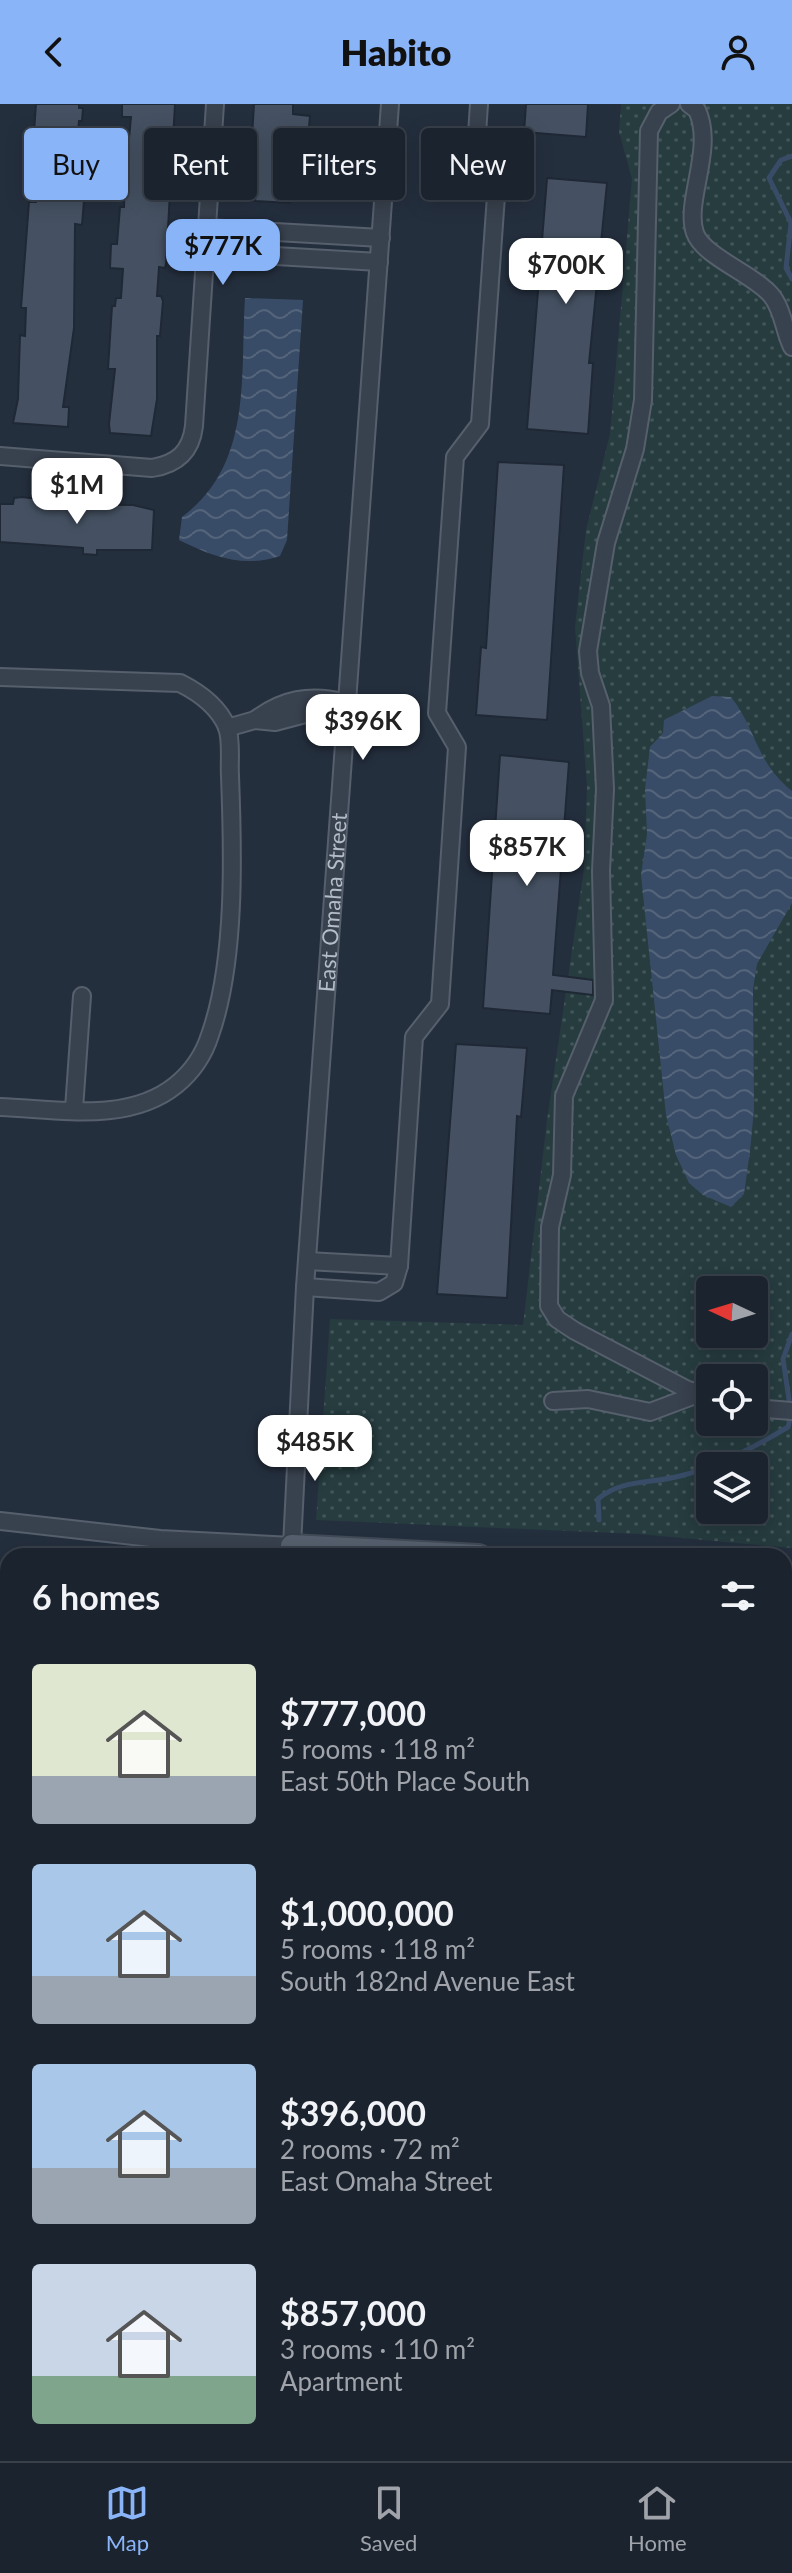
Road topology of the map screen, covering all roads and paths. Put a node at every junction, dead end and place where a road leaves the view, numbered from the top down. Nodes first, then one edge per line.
1 (215, 104) edge
2 (390, 104) edge
3 (479, 104) edge
4 (671, 104) edge
5 (689, 104) edge
6 (207, 228) junction
7 (381, 238) junction
8 (206, 252) junction
9 (379, 262) junction
10 (786, 309) edge
11 (792, 347) edge
12 (0, 456) edge
13 (0, 677) edge
14 (347, 703) junction
15 (227, 728) junction
16 (82, 996) dead end
17 (0, 1107) edge
18 (74, 1109) junction
19 (307, 1261) junction
20 (349, 1264) junction
21 (399, 1266) junction
22 (305, 1287) junction
23 (347, 1290) junction
24 (696, 1391) edge
25 (696, 1398) edge
26 (553, 1401) dead end
27 (768, 1409) edge
28 (792, 1411) edge
29 (0, 1521) edge
30 (259, 1548) edge
31 (292, 1548) edge

1 - 6 street
2 - 7 street, East Omaha Street
3 - 21 street
4 - 24 street
5 - 10 street
6 - 7 street
6 - 8 street
7 - 9 street, East Omaha Street
8 - 9 street
8 - 12 street
9 - 14 street, East Omaha Street
10 - 11 street
13 - 15 street
14 - 15 street
14 - 19 street, East Omaha Street
15 - 18 street
16 - 18 street
17 - 18 street
19 - 20 street
19 - 22 street, East Omaha Street
20 - 21 street
20 - 23 street
21 - 23 street
22 - 23 street
22 - 31 street, East Omaha Street
25 - 26 street
27 - 28 street
29 - 30 street

